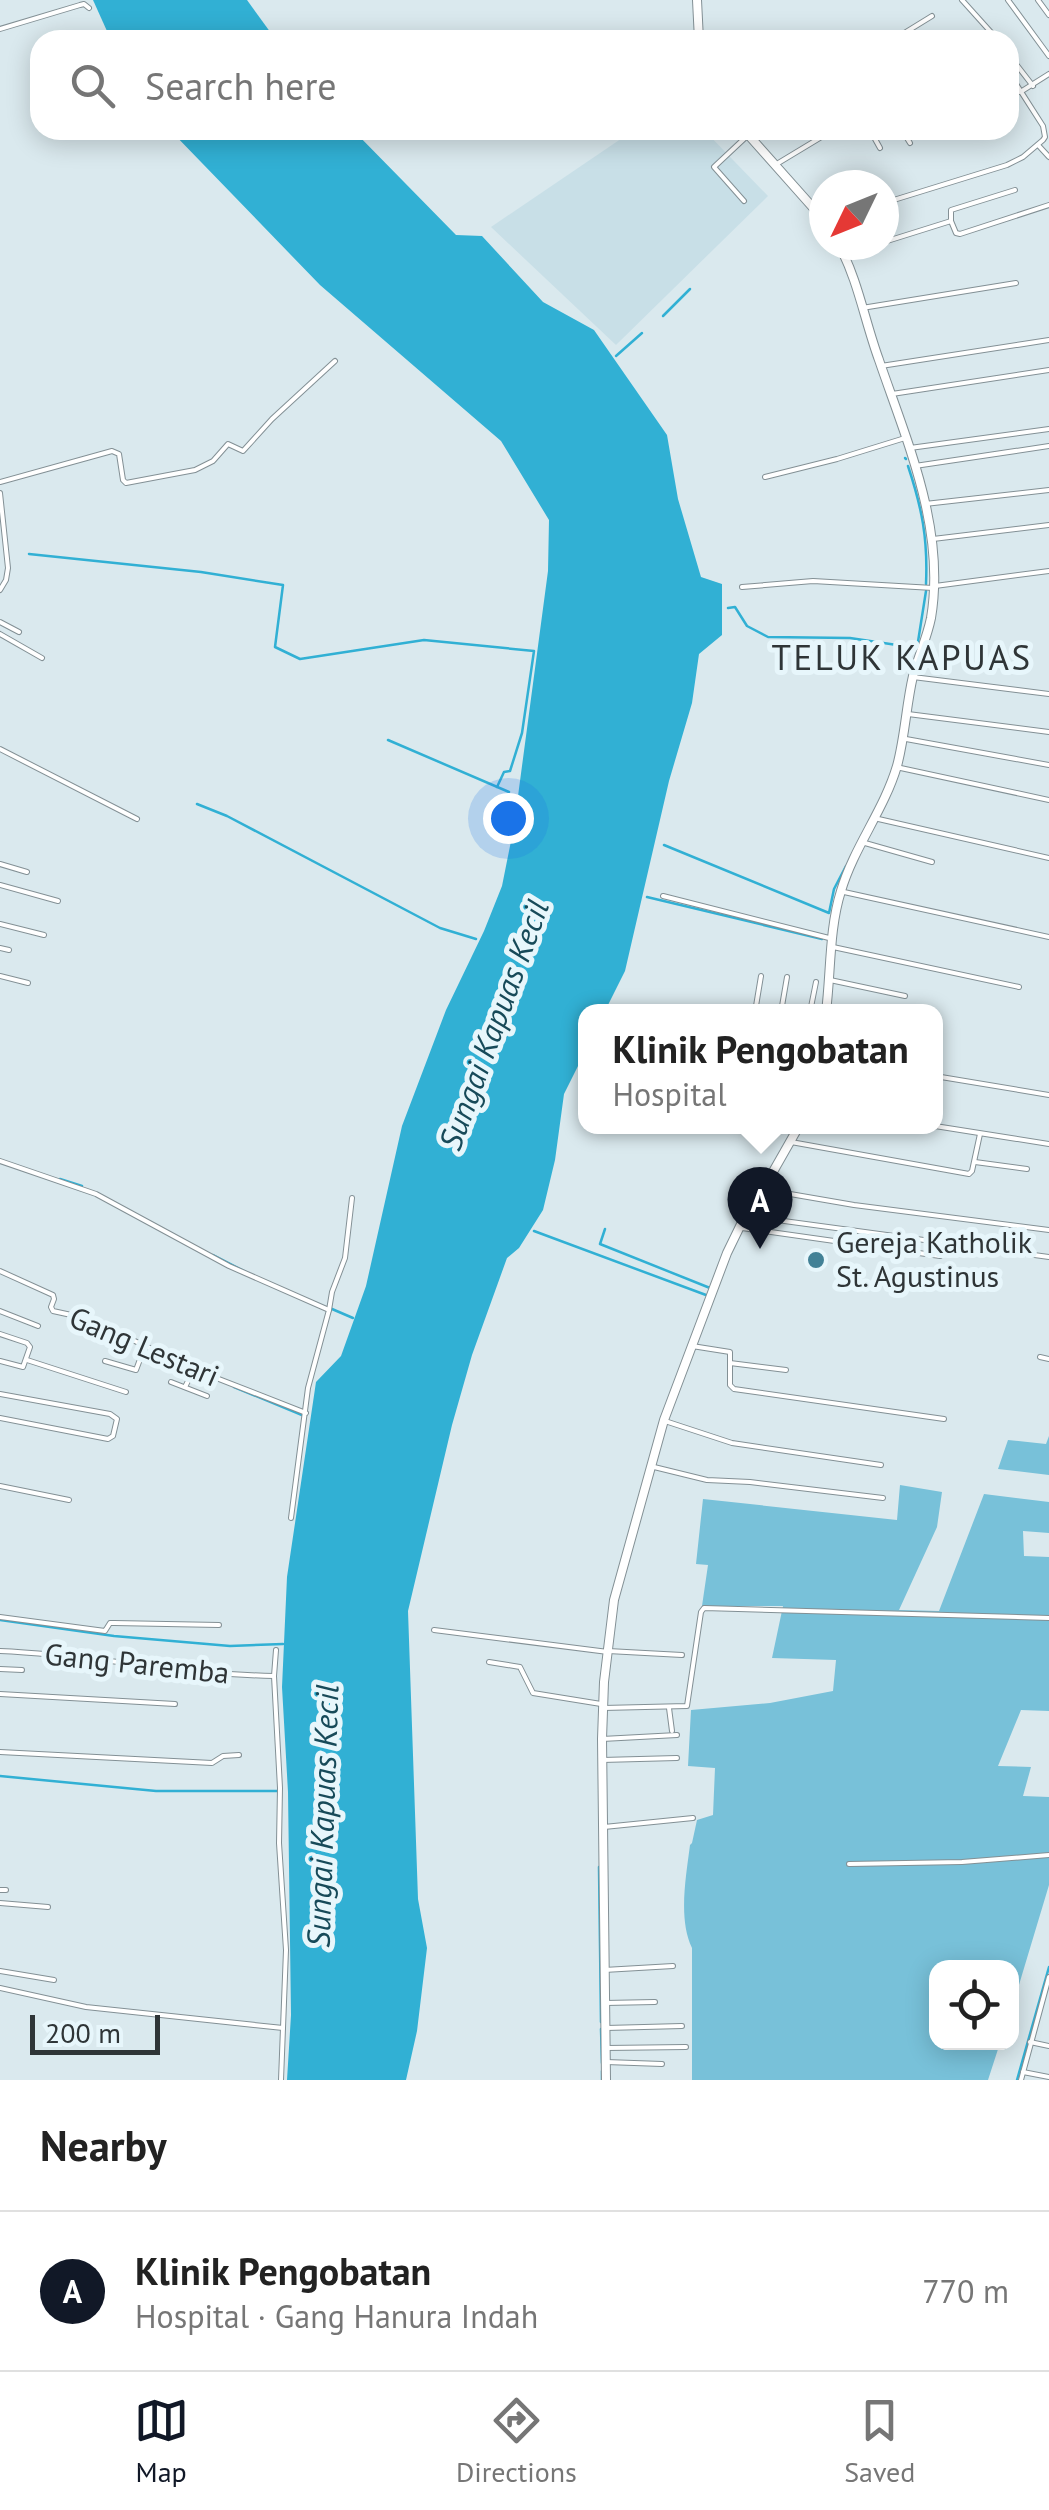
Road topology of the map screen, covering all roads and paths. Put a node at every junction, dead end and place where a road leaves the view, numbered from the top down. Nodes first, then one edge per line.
1 (697, 0) edge
2 (962, 0) edge
3 (1008, 0) edge
4 (1038, 0) edge
5 (89, 8) dead end
6 (1049, 15) edge
7 (932, 16) dead end
8 (0, 30) edge
9 (698, 30) edge
10 (909, 30) edge
11 (987, 30) edge
12 (1049, 56) edge
13 (1019, 68) edge
14 (1049, 74) edge
15 (1033, 86) junction
16 (1019, 88) edge
17 (1022, 92) junction
18 (1019, 93) edge
19 (1049, 121) edge
20 (1043, 126) junction
21 (739, 140) edge
22 (753, 140) edge
23 (816, 140) edge
24 (876, 140) edge
25 (908, 140) edge
26 (910, 143) dead end
27 (1038, 145) junction
28 (880, 148) dead end
29 (1049, 157) edge
30 (775, 165) junction
31 (1015, 190) dead end
32 (899, 199) edge
33 (744, 201) dead end
34 (809, 203) edge
35 (1049, 206) edge
36 (951, 221) junction
37 (899, 237) edge
38 (845, 260) edge
39 (1016, 283) dead end
40 (862, 308) junction
41 (1049, 340) edge
42 (335, 361) dead end
43 (881, 366) junction
44 (1049, 370) edge
45 (892, 394) junction
46 (1049, 429) edge
47 (905, 438) junction
48 (1049, 446) edge
49 (908, 448) junction
50 (914, 466) junction
51 (765, 477) dead end
52 (0, 482) edge
53 (1049, 490) edge
54 (0, 493) edge
55 (926, 504) junction
56 (1049, 526) edge
57 (933, 539) junction
58 (2, 540) edge
59 (0, 565) edge
60 (8, 568) junction
61 (1049, 571) edge
62 (933, 587) junction
63 (742, 588) dead end
64 (0, 590) edge
65 (0, 622) edge
66 (19, 632) dead end
67 (0, 634) edge
68 (42, 658) dead end
69 (913, 677) junction
70 (1049, 694) edge
71 (908, 714) junction
72 (1049, 732) edge
73 (903, 738) junction
74 (0, 749) edge
75 (1049, 765) edge
76 (896, 767) junction
77 (1049, 800) edge
78 (874, 818) junction
79 (137, 820) dead end
80 (860, 842) junction
81 (1049, 858) edge
82 (932, 862) dead end
83 (0, 864) edge
84 (27, 872) dead end
85 (0, 885) edge
86 (840, 892) junction
87 (662, 896) dead end
88 (58, 901) dead end
89 (0, 924) edge
90 (44, 935) dead end
91 (1049, 937) edge
92 (833, 943) junction
93 (0, 948) edge
94 (9, 950) dead end
95 (0, 976) edge
96 (761, 976) dead end
97 (787, 978) dead end
98 (830, 980) junction
99 (816, 982) dead end
100 (28, 983) dead end
101 (1019, 987) dead end
102 (905, 996) dead end
103 (756, 1004) edge
104 (782, 1004) edge
105 (812, 1004) edge
106 (827, 1004) edge
107 (943, 1077) edge
108 (1049, 1095) edge
109 (943, 1127) edge
110 (795, 1134) edge
111 (980, 1134) junction
112 (791, 1142) junction
113 (1049, 1144) edge
114 (0, 1162) edge
115 (974, 1162) junction
116 (1027, 1169) dead end
117 (762, 1190) junction
118 (352, 1198) dead end
119 (745, 1216) junction
120 (739, 1228) junction
121 (1049, 1230) edge
122 (940, 1256) dead end
123 (1049, 1257) edge
124 (0, 1271) edge
125 (329, 1310) junction
126 (0, 1312) edge
127 (38, 1326) dead end
128 (0, 1334) edge
129 (145, 1346) junction
130 (692, 1346) junction
131 (1040, 1356) dead end
132 (1049, 1359) edge
133 (27, 1360) junction
134 (0, 1361) edge
135 (104, 1361) dead end
136 (730, 1363) junction
137 (196, 1367) junction
138 (786, 1370) dead end
139 (171, 1382) dead end
140 (185, 1387) junction
141 (126, 1392) dead end
142 (0, 1394) edge
143 (207, 1396) dead end
144 (306, 1412) junction
145 (0, 1418) edge
146 (944, 1419) dead end
147 (664, 1420) junction
148 (880, 1464) dead end
149 (650, 1466) junction
150 (0, 1486) edge
151 (883, 1498) dead end
152 (70, 1500) dead end
153 (291, 1518) dead end
154 (0, 1616) edge
155 (1049, 1618) edge
156 (219, 1626) dead end
157 (434, 1630) dead end
158 (276, 1650) dead end
159 (0, 1651) edge
160 (608, 1652) junction
161 (682, 1655) dead end
162 (489, 1662) dead end
163 (0, 1669) edge
164 (22, 1670) dead end
165 (274, 1676) junction
166 (0, 1694) edge
167 (175, 1704) dead end
168 (603, 1706) junction
169 (669, 1708) junction
170 (602, 1740) junction
171 (0, 1752) edge
172 (239, 1755) dead end
173 (678, 1758) dead end
174 (602, 1760) junction
175 (693, 1818) dead end
176 (604, 1827) junction
177 (1049, 1855) edge
178 (849, 1864) dead end
179 (0, 1903) edge
180 (48, 1907) dead end
181 (673, 1966) dead end
182 (0, 1970) edge
183 (604, 1970) junction
184 (1049, 1977) edge
185 (54, 1980) dead end
186 (0, 1988) edge
187 (655, 2002) dead end
188 (605, 2003) junction
189 (682, 2026) dead end
190 (283, 2028) junction
191 (605, 2028) junction
192 (1030, 2042) junction
193 (1049, 2046) edge
194 (686, 2047) dead end
195 (606, 2048) junction
196 (606, 2062) junction
197 (662, 2064) dead end
198 (1023, 2072) junction
199 (1049, 2077) edge
200 (281, 2080) edge
201 (606, 2080) edge
202 (1021, 2080) edge

1 - 9 main road
2 - 11 street
3 - 12 street
4 - 6 street
5 - 8 street
7 - 10 street
13 - 15 street
14 - 15 street
15 - 17 street
16 - 17 street
17 - 18 street
17 - 20 street
19 - 20 street
20 - 27 street
21 - 33 street
22 - 30 main road
23 - 30 street
24 - 28 street
25 - 26 street
27 - 29 street
27 - 32 street
30 - 34 main road
31 - 36 street
35 - 36 street
36 - 37 street
38 - 40 main road
39 - 40 street
40 - 43 main road
41 - 43 street
42 - 52 street
43 - 45 main road
44 - 45 street
45 - 47 main road
46 - 49 street
47 - 49 main road
47 - 51 street
48 - 50 street
49 - 50 main road
50 - 55 main road
53 - 55 street
54 - 58 street
55 - 57 main road
56 - 57 street
57 - 62 main road
58 - 60 street
59 - 60 street
60 - 64 street
61 - 62 street
62 - 63 street
62 - 69 main road
65 - 66 street
67 - 68 street
69 - 70 street
69 - 71 main road
71 - 72 street
71 - 73 main road
73 - 75 street
73 - 76 main road
74 - 79 street
76 - 77 street
76 - 78 main road
78 - 80 main road
78 - 81 street
80 - 82 street
80 - 86 main road
83 - 84 street
85 - 88 street
86 - 91 street
86 - 92 main road
87 - 92 street
89 - 90 street
92 - 98 main road
92 - 101 street
93 - 94 street
95 - 100 street
96 - 103 street
97 - 104 street
98 - 102 street
98 - 106 main road
99 - 105 street
107 - 108 street
109 - 111 street
110 - 112 main road
111 - 113 street
111 - 115 street
112 - 115 street
112 - 117 main road
114 - 125 street
115 - 116 street
117 - 119 main road
117 - 121 street
118 - 125 street
119 - 120 main road
119 - 123 street
120 - 122 street
120 - 130 main road
124 - 129 street, Gang Lestari
125 - 144 street
126 - 127 street
128 - 133 street
129 - 135 street
129 - 137 street, Gang Lestari
130 - 136 street
130 - 147 main road
131 - 132 street
133 - 134 street
133 - 141 street
136 - 138 street
136 - 146 street
137 - 140 street
137 - 144 street, Gang Lestari
139 - 140 street
140 - 143 street
142 - 145 street
144 - 153 street
147 - 148 street
147 - 149 main road
149 - 151 street
149 - 160 main road
150 - 152 street
154 - 156 street
155 - 169 street
157 - 160 street
158 - 165 street
159 - 165 street, Gang Paremba
160 - 161 street
160 - 168 main road
162 - 168 street
163 - 164 street
165 - 190 street
166 - 167 street
168 - 169 street
168 - 170 main road
169 - 170 street
170 - 174 main road
171 - 172 street
173 - 174 street
174 - 176 main road
175 - 176 street
176 - 183 main road
177 - 178 street
179 - 180 street
181 - 183 street
182 - 185 street
183 - 188 main road
184 - 192 street
186 - 190 street
187 - 188 street
188 - 191 main road
189 - 191 street
190 - 200 street
191 - 195 main road
192 - 193 street
192 - 198 street
194 - 195 street
195 - 196 main road
196 - 197 street
196 - 201 main road
198 - 199 street
198 - 202 street

